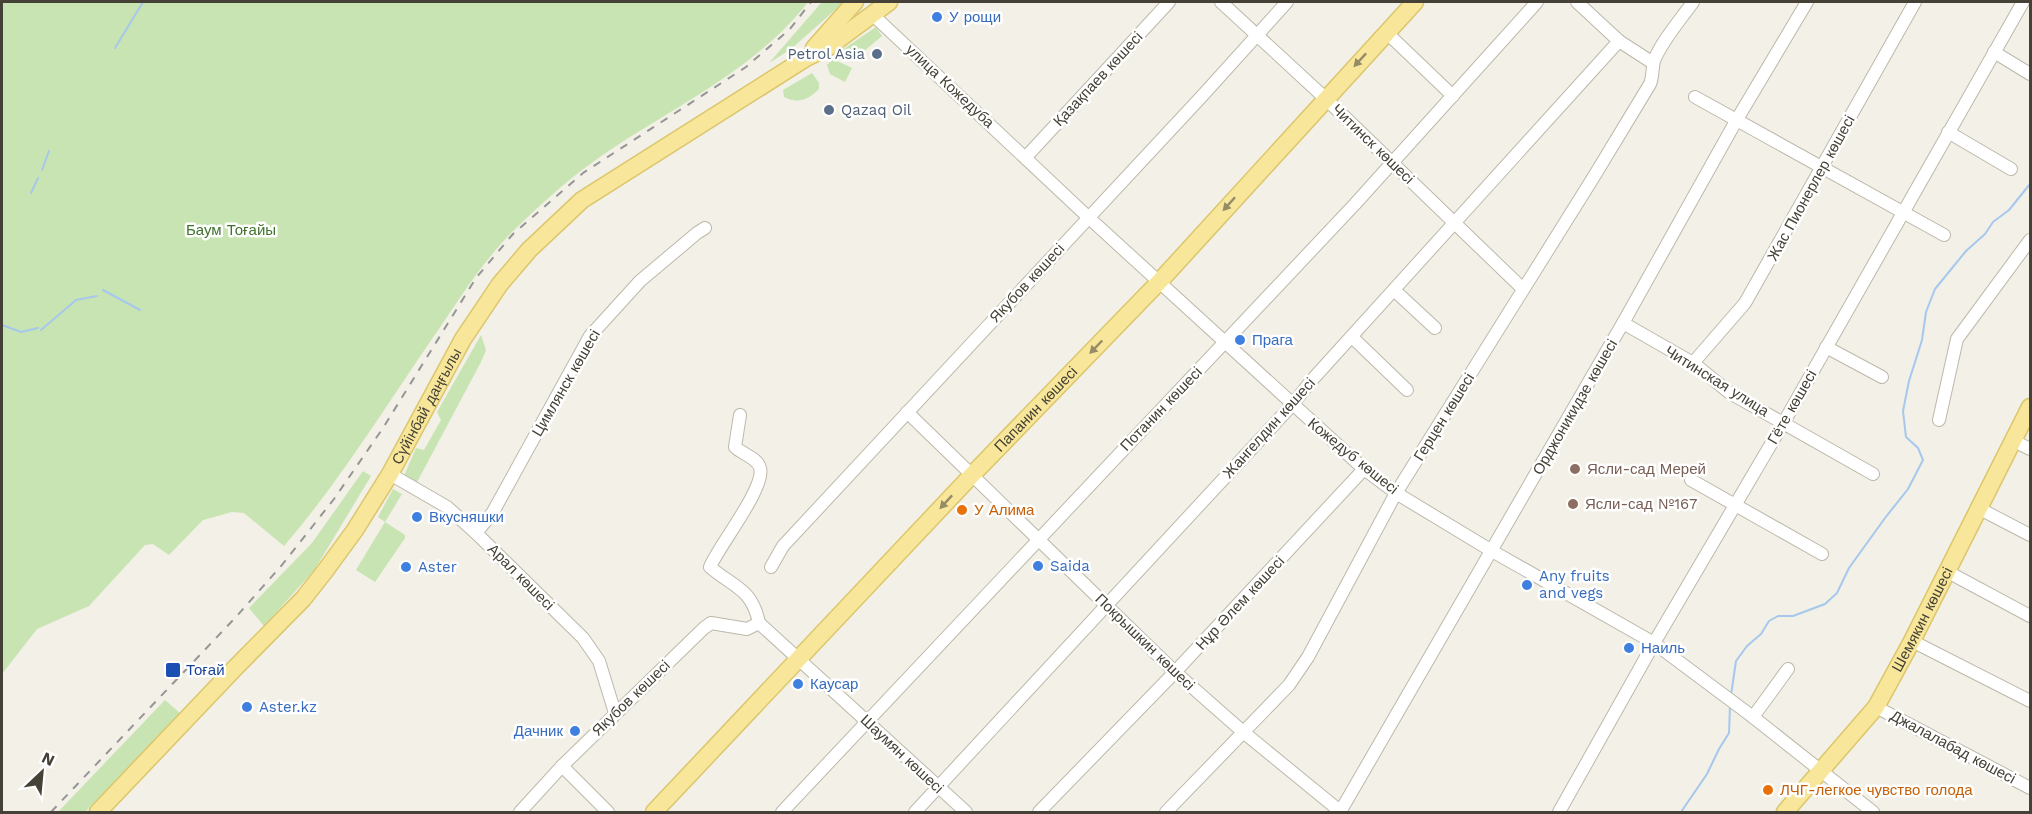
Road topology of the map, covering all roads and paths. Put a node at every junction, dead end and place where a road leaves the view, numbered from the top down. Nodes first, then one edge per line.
1 (855, 2) edge
2 (888, 2) edge
3 (1169, 2) edge
4 (1221, 2) edge
5 (1287, 2) edge
6 (1414, 2) edge
7 (1536, 2) edge
8 (1577, 2) edge
9 (1693, 2) edge
10 (1807, 2) edge
11 (1915, 2) edge
12 (2023, 2) edge
13 (873, 15) junction
14 (1386, 32) junction
15 (1256, 34) junction
16 (1619, 41) junction
17 (1994, 52) junction
18 (806, 58) junction
19 (1653, 63) junction
20 (2031, 74) edge
21 (1453, 96) junction
22 (1695, 97) dead end
23 (1325, 98) junction
24 (1736, 121) junction
25 (1948, 132) junction
26 (1026, 157) junction
27 (1391, 163) junction
28 (1821, 168) junction
29 (2011, 169) dead end
30 (1903, 212) junction
31 (1088, 217) junction
32 (1453, 222) junction
33 (705, 228) dead end
34 (1944, 235) dead end
35 (2031, 240) edge
36 (1160, 281) junction
37 (1523, 289) junction
38 (1394, 290) junction
39 (1623, 323) junction
40 (1435, 328) dead end
41 (1352, 337) junction
42 (1225, 342) junction
43 (1827, 347) junction
44 (1693, 363) junction
45 (1882, 377) dead end
46 (1407, 390) dead end
47 (1292, 405) junction
48 (2031, 407) edge
49 (907, 412) junction
50 (740, 415) dead end
51 (1939, 420) dead end
52 (1784, 422) junction
53 (2014, 441) junction
54 (2031, 448) edge
55 (1364, 469) junction
56 (390, 474) junction
57 (1873, 474) dead end
58 (971, 476) junction
59 (1691, 480) dead end
60 (1396, 493) junction
61 (1735, 505) junction
62 (1980, 509) junction
63 (476, 533) junction
64 (2031, 535) edge
65 (1039, 541) junction
66 (1492, 551) junction
67 (1822, 554) dead end
68 (771, 567) dead end
69 (1948, 572) junction
70 (1107, 605) junction
71 (2031, 616) edge
72 (759, 623) junction
73 (1912, 641) junction
74 (1654, 643) junction
75 (798, 659) junction
76 (1788, 669) dead end
77 (1175, 672) junction
78 (2031, 701) edge
79 (1876, 707) junction
80 (615, 713) junction
81 (1753, 717) junction
82 (868, 721) junction
83 (1242, 731) junction
84 (561, 766) junction
85 (1820, 770) junction
86 (939, 788) junction
87 (2031, 788) edge
88 (98, 813) edge
89 (520, 813) edge
90 (608, 813) edge
91 (654, 813) edge
92 (782, 813) edge
93 (915, 813) edge
94 (966, 813) edge
95 (1039, 813) edge
96 (1166, 813) edge
97 (1340, 813) edge
98 (1559, 813) edge
99 (1785, 813) edge
100 (1873, 813) edge

1 - 18 main road, Сүйінбай даңғылы
2 - 13 main road, Сүйінбай даңғылы
3 - 26 street, Қазақпаев көшесі
4 - 15 street, Читинск көшесі
5 - 15 street, Якубов көшесі
6 - 14 main road, Папанин көшесі
7 - 21 street, Потанин көшесі
8 - 16 street
9 - 19 street, Герцен көшесі
10 - 24 street, Орджоникидзе көшесі
11 - 28 street, Жас Пионерлер көшесі
12 - 17 street, Гёте көшесі
13 - 18 main road, Сүйінбай даңғылы
13 - 26 street, улица Кожедуба
14 - 21 street
14 -> 23 main road, Папанин көшесі
15 - 23 street, Читинск көшесі
15 - 31 street, Якубов көшесі
16 - 19 street
16 - 32 street, Жангелдин көшесі
17 - 20 street
17 - 25 street, Гёте көшесі
18 - 56 main road, Сүйінбай даңғылы
19 - 37 street, Герцен көшесі
21 - 27 street, Потанин көшесі
22 - 24 street
23 - 27 street, Читинск көшесі
23 -> 36 main road, Папанин көшесі
24 - 28 street
24 - 39 street, Орджоникидзе көшесі
25 - 29 street
25 - 30 street, Гёте көшесі
26 - 31 street, Кожедуб көшесі
27 - 32 street, Читинск көшесі
27 - 42 street, Потанин көшесі
28 - 30 street
28 - 44 street, Жас Пионерлер көшесі
30 - 34 street
30 - 43 street, Гёте көшесі
31 - 36 street, Кожедуб көшесі
31 - 49 street, Якубов көшесі
32 - 37 street, Читинск көшесі
32 - 38 street, Жангелдин көшесі
33 - 63 street, Цимлянск көшесі
35 - 51 street
36 - 42 street, Кожедуб көшесі
36 -> 58 main road, Папанин көшесі
37 - 60 street, Герцен көшесі
38 - 40 street
38 - 41 street, Жангелдин көшесі
39 - 44 street, Читинская улица
39 - 66 street, Орджоникидзе көшесі
41 - 46 street
41 - 47 street, Жангелдин көшесі
42 - 47 street, Кожедуб көшесі
42 - 65 street, Потанин көшесі
43 - 45 street
43 - 52 street, Гёте көшесі
44 - 52 street, Читинская улица
47 - 55 street, Кожедуб көшесі
47 - 70 street, Жангелдин көшесі
48 - 53 main road, Шемякин көшесі
49 - 58 street, Покрышкин көшесі
49 - 68 street, Якубов көшесі
50 - 72 street
52 - 57 street, Читинская улица
52 - 61 street, Гёте көшесі
53 - 54 street
53 - 62 main road, Шемякин көшесі
55 - 60 street, Кожедуб көшесі
55 - 77 street, Нұр Әлем көшесі
56 - 63 street, Арал көшесі
56 - 88 main road, Сүйінбай даңғылы
58 - 65 street, Покрышкин көшесі
58 -> 75 main road, Папанин көшесі
59 - 61 street
60 - 66 street, Кожедуб көшесі
60 - 83 street, Герцен көшесі
61 - 67 street
61 - 74 street, Гёте көшесі
62 - 64 street
62 - 69 main road, Шемякин көшесі
63 - 80 street, Арал көшесі
65 - 70 street, Покрышкин көшесі
65 - 82 street, Потанин көшесі
66 - 74 street, Кожедуб көшесі
66 - 97 street, Орджоникидзе көшесі
69 - 71 street
69 - 73 main road, Шемякин көшесі
70 - 77 street, Покрышкин көшесі
70 - 86 street, Жангелдин көшесі
72 - 75 street, Шаумян көшесі
72 - 80 street, Якубов көшесі
73 - 78 street
73 - 79 main road, Шемякин көшесі
74 - 81 street, Кожедуб көшесі
74 - 98 street, Гёте көшесі
75 - 82 street, Шаумян көшесі
75 - 91 main road, Папанин көшесі
76 - 81 street
77 - 83 street, Покрышкин көшесі
77 - 95 street, Нұр Әлем көшесі
79 - 85 main road, Шемякин көшесі
79 - 87 street, Джалалабад көшесі
80 - 84 street, Якубов көшесі
81 - 85 street
82 - 86 street, Шаумян көшесі
82 - 92 street, Потанин көшесі
83 - 96 street, Герцен көшесі
83 - 97 street, Покрышкин көшесі
84 - 89 street, Якубов көшесі
84 - 90 street
85 - 99 main road, Шемякин көшесі
85 - 100 street
86 - 93 street, Жангелдин көшесі
86 - 94 street, Шаумян көшесі

